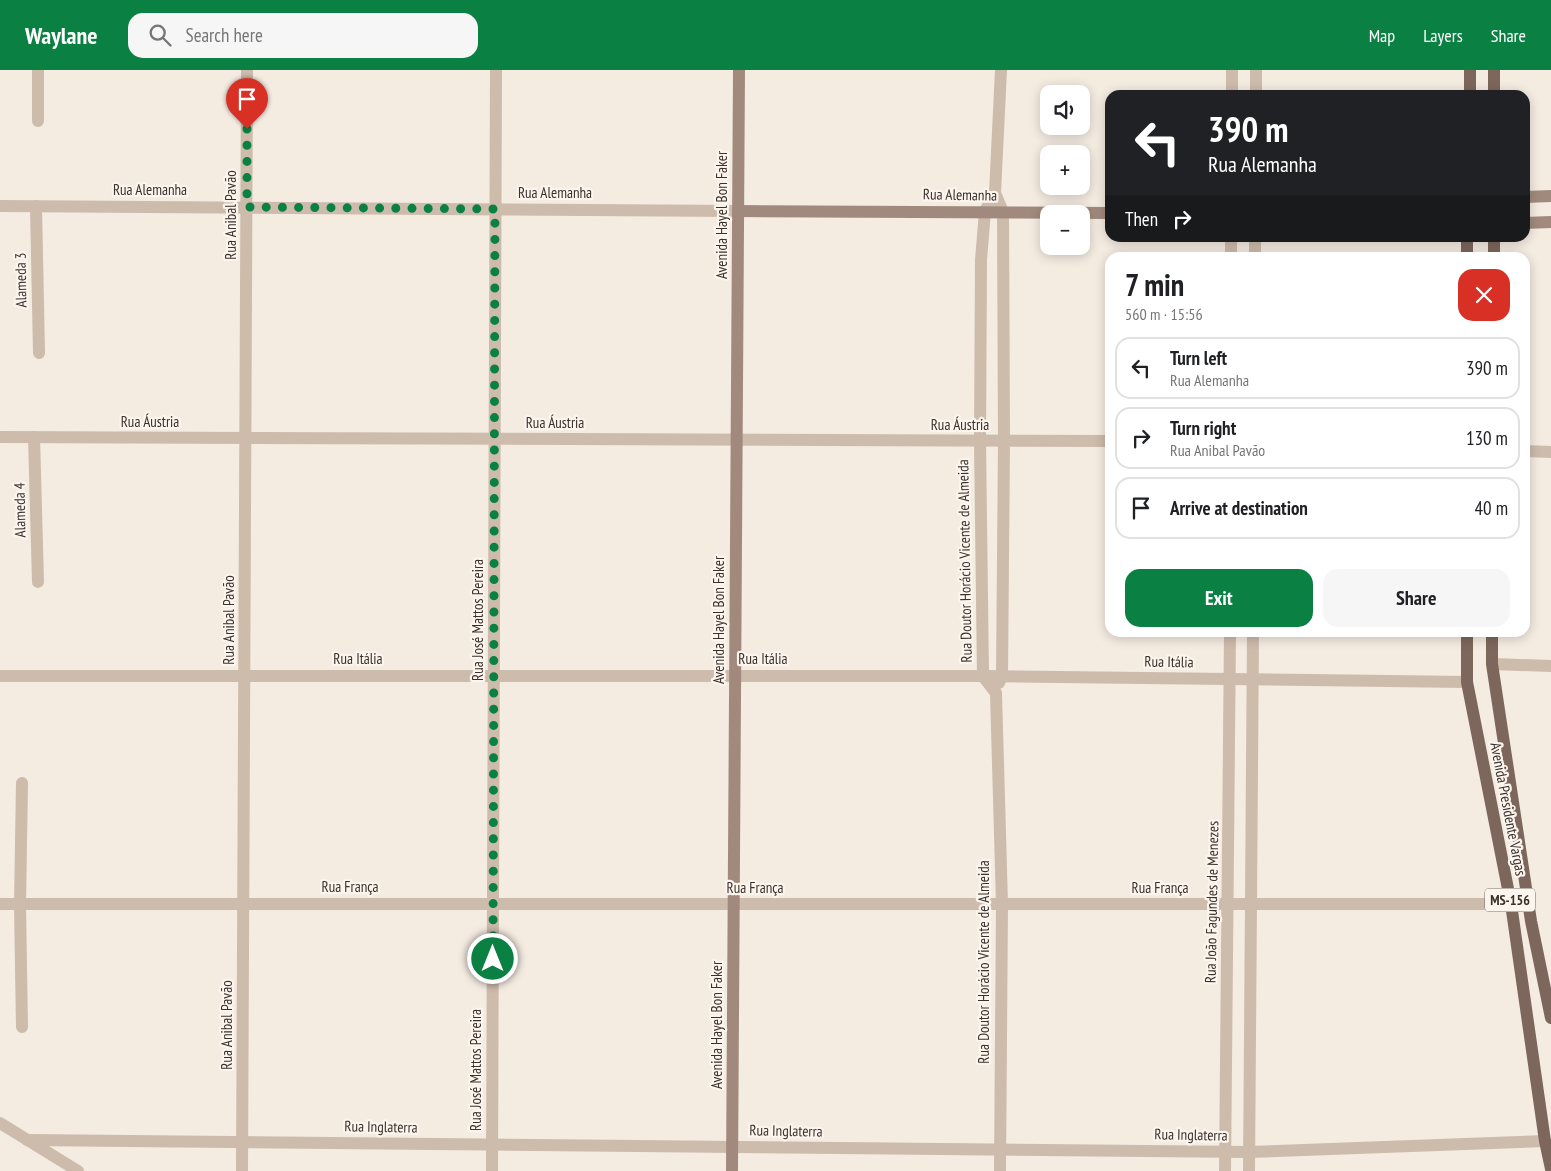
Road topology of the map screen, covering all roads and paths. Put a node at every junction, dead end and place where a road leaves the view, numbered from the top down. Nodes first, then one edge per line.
1 (38, 70) edge
2 (248, 70) edge
3 (496, 70) edge
4 (739, 70) edge
5 (1000, 70) edge
6 (1232, 70) edge
7 (1256, 70) edge
8 (1470, 70) edge
9 (1494, 70) edge
10 (1232, 90) edge
11 (1256, 90) edge
12 (1470, 90) edge
13 (1494, 90) edge
14 (38, 121) dead end
15 (995, 193) junction
16 (1551, 196) edge
17 (1530, 198) edge
18 (0, 206) edge
19 (36, 206) junction
20 (247, 207) junction
21 (495, 209) junction
22 (738, 211) junction
23 (985, 211) junction
24 (1002, 212) junction
25 (1105, 213) edge
26 (1551, 222) edge
27 (1530, 223) edge
28 (38, 353) dead end
29 (0, 437) edge
30 (34, 437) junction
31 (246, 438) junction
32 (494, 439) junction
33 (737, 440) junction
34 (980, 441) junction
35 (1004, 441) junction
36 (1105, 441) edge
37 (1530, 451) edge
38 (1551, 452) edge
39 (38, 582) dead end
40 (1230, 637) edge
41 (1253, 637) edge
42 (1466, 637) edge
43 (1492, 637) edge
44 (1492, 664) junction
45 (1551, 666) edge
46 (0, 676) edge
47 (245, 676) junction
48 (494, 676) junction
49 (735, 676) junction
50 (983, 676) junction
51 (1002, 676) junction
52 (1230, 679) junction
53 (1252, 679) junction
54 (1467, 682) junction
55 (996, 693) junction
56 (22, 783) dead end
57 (0, 904) edge
58 (244, 904) junction
59 (493, 904) junction
60 (734, 904) junction
61 (1002, 904) junction
62 (1228, 904) junction
63 (1251, 904) junction
64 (1510, 904) junction
65 (20, 905) junction
66 (1551, 1018) edge
67 (22, 1027) dead end
68 (0, 1123) edge
69 (27, 1140) junction
70 (1545, 1141) junction
71 (242, 1142) junction
72 (492, 1144) junction
73 (732, 1147) junction
74 (1000, 1149) junction
75 (1225, 1151) junction
76 (1249, 1152) junction
77 (60, 1166) edge
78 (1551, 1168) edge
79 (77, 1171) edge
80 (242, 1171) edge
81 (492, 1171) edge
82 (732, 1171) edge
83 (1000, 1171) edge
84 (1225, 1171) edge
85 (1249, 1171) edge

1 - 14 street
2 - 20 street, Rua Anibal Pavão
3 - 21 street, Rua José Mattos Pereira
4 - 22 street, Avenida Hayel Bon Faker
5 - 15 street, Rua Doutor Horácio Vicente de Almeida
6 - 10 street
7 - 11 street
8 - 12 main road
9 - 13 main road
15 - 23 street, Rua Doutor Horácio Vicente de Almeida
15 - 24 street
16 - 17 street
18 - 19 street, Rua Alemanha
19 - 20 street, Rua Alemanha
19 - 28 street, Alameda 3
20 - 21 street, Rua Alemanha
20 - 31 street, Rua Anibal Pavão
21 - 22 street, Rua Alemanha
21 - 32 street, Rua José Mattos Pereira
22 - 23 street, Rua Alemanha
22 - 33 street, Avenida Hayel Bon Faker
23 - 24 street, Rua Alemanha
23 - 34 street, Rua Doutor Horácio Vicente de Almeida
24 - 25 street, Rua Alemanha
24 - 35 street
26 - 27 street
29 - 30 street, Rua Áustria
30 - 31 street, Rua Áustria
30 - 39 street, Alameda 4
31 - 32 street, Rua Áustria
31 - 47 street, Rua Anibal Pavão
32 - 33 street, Rua Áustria
32 - 48 street, Rua José Mattos Pereira
33 - 34 street, Rua Áustria
33 - 49 street, Avenida Hayel Bon Faker
34 - 35 street, Rua Áustria
34 - 50 street, Rua Doutor Horácio Vicente de Almeida
35 - 36 street, Rua Áustria
35 - 51 street
37 - 38 street
40 - 52 street, Rua João Fagundes de Menezes
41 - 53 street
42 - 54 main road, Avenida Presidente Vargas / MS-156
43 - 44 main road, Avenida Presidente Vargas
44 - 45 street
44 - 66 main road, Avenida Presidente Vargas
46 - 47 street, Rua Itália
47 - 48 street, Rua Itália
47 - 58 street, Rua Anibal Pavão
48 - 49 street, Rua Itália
48 - 59 street, Rua José Mattos Pereira
49 - 50 street, Rua Itália
49 - 60 street, Avenida Hayel Bon Faker
50 - 51 street, Rua Itália
50 - 55 street, Rua Doutor Horácio Vicente de Almeida
51 - 52 street, Rua Itália
51 - 55 street
52 - 53 street, Rua Itália
52 - 62 street, Rua João Fagundes de Menezes
53 - 54 street, Rua Itália
53 - 63 street
54 - 64 main road, Avenida Presidente Vargas / MS-156
55 - 61 street, Rua Doutor Horácio Vicente de Almeida
56 - 65 street
57 - 65 street, Rua França
58 - 59 street, Rua França
58 - 65 street, Rua França
58 - 71 street, Rua Anibal Pavão
59 - 60 street, Rua França
59 - 72 street, Rua José Mattos Pereira
60 - 61 street, Rua França
60 - 73 street, Avenida Hayel Bon Faker
61 - 62 street, Rua França
61 - 74 street, Rua Doutor Horácio Vicente de Almeida
62 - 63 street, Rua França
62 - 75 street, Rua João Fagundes de Menezes
63 - 64 street, Rua França
63 - 76 street
64 - 70 main road, Avenida Presidente Vargas / MS-156
65 - 67 street
68 - 69 street
69 - 71 street, Rua Inglaterra
69 - 77 street
70 - 76 street, Rua Inglaterra
70 - 78 main road, Avenida Presidente Vargas / MS-156
71 - 72 street, Rua Inglaterra
71 - 80 street, Rua Anibal Pavão
72 - 73 street, Rua Inglaterra
72 - 81 street, Rua José Mattos Pereira
73 - 74 street, Rua Inglaterra
73 - 82 street, Avenida Hayel Bon Faker
74 - 75 street, Rua Inglaterra
74 - 83 street, Rua Doutor Horácio Vicente de Almeida
75 - 76 street, Rua Inglaterra
75 - 84 street, Rua João Fagundes de Menezes
76 - 85 street
77 - 79 street

